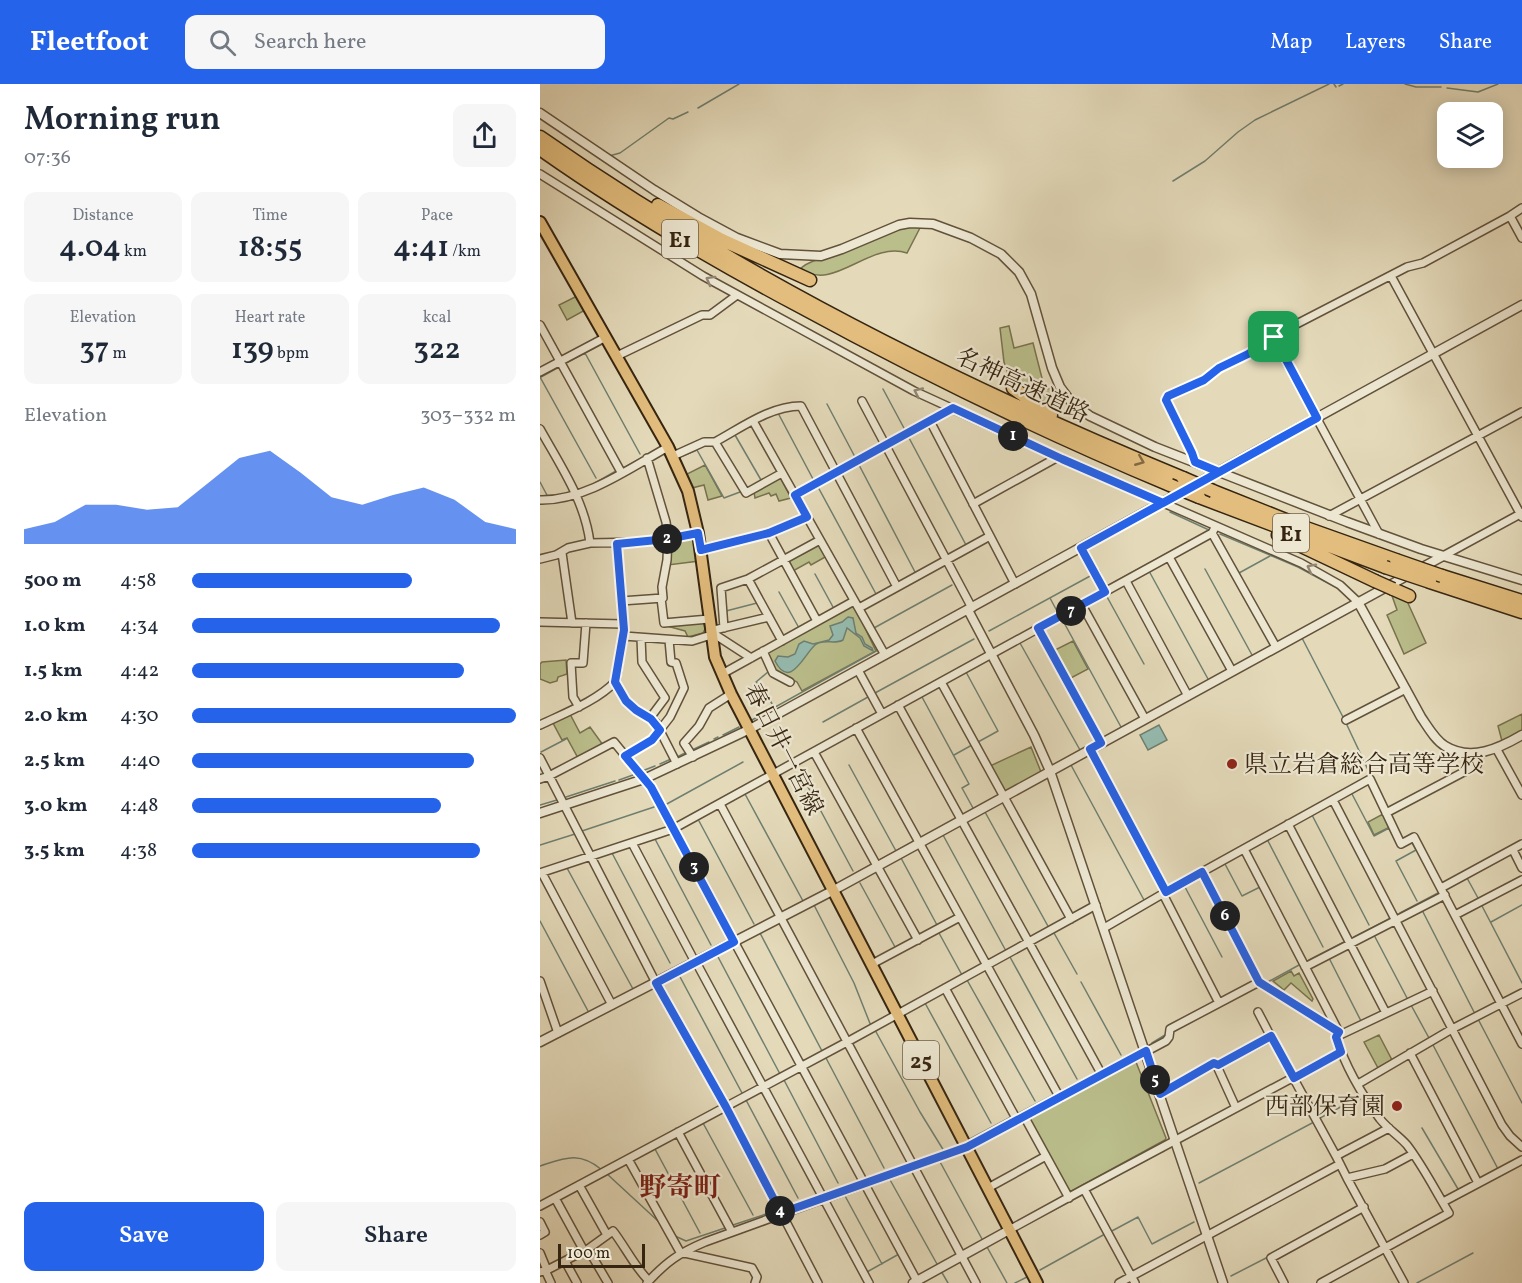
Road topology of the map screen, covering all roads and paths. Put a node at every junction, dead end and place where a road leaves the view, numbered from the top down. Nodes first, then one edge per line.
1 (540, 113) edge
2 (540, 137) edge
3 (540, 149) edge
4 (562, 153) junction
5 (540, 174) edge
6 (1522, 208) edge
7 (1510, 216) junction
8 (540, 222) edge
9 (1522, 238) edge
10 (1391, 276) junction
11 (810, 280) dead end
12 (737, 295) junction
13 (1522, 305) edge
14 (540, 325) edge
15 (606, 337) junction
16 (1274, 337) junction
17 (873, 341) junction
18 (1434, 354) junction
19 (617, 356) junction
20 (560, 362) junction
21 (540, 372) edge
22 (1013, 388) dead end
23 (862, 401) dead end
24 (953, 408) junction
25 (1522, 412) edge
26 (1317, 418) junction
27 (753, 421) junction
28 (930, 421) junction
29 (540, 429) edge
30 (1478, 436) junction
31 (715, 442) junction
32 (1100, 444) junction
33 (885, 445) junction
34 (670, 452) junction
35 (1058, 457) junction
36 (647, 458) junction
37 (1195, 462) junction
38 (621, 472) junction
39 (836, 472) junction
40 (1219, 472) junction
41 (782, 473) junction
42 (576, 495) junction
43 (795, 495) junction
44 (1361, 499) junction
45 (540, 500) edge
46 (1163, 503) junction
47 (973, 504) junction
48 (1521, 515) edge
49 (1329, 516) junction
50 (807, 517) junction
51 (1255, 518) junction
52 (1214, 530) junction
53 (698, 533) junction
54 (769, 533) junction
55 (1379, 534) junction
56 (990, 536) junction
57 (667, 539) junction
58 (820, 540) junction
59 (590, 543) junction
60 (617, 544) junction
61 (1081, 548) junction
62 (701, 550) junction
63 (562, 553) junction
64 (1443, 556) junction
65 (1170, 557) junction
66 (540, 559) edge
67 (784, 560) junction
68 (946, 560) junction
69 (1390, 563) junction
70 (748, 579) junction
71 (1522, 580) edge
72 (1126, 581) junction
73 (1015, 584) junction
74 (897, 587) junction
75 (1105, 592) junction
76 (1409, 596) dead end
77 (661, 598) junction
78 (621, 601) junction
79 (854, 601) junction
80 (1522, 601) edge
81 (1358, 602) junction
82 (1082, 605) junction
83 (859, 608) junction
84 (970, 609) junction
85 (1522, 612) edge
86 (769, 617) junction
87 (709, 619) junction
88 (817, 621) junction
89 (540, 622) edge
90 (572, 623) junction
91 (586, 623) junction
92 (623, 624) junction
93 (724, 628) junction
94 (1038, 628) junction
95 (711, 632) junction
96 (624, 636) junction
97 (641, 638) junction
98 (669, 640) junction
99 (782, 641) junction
100 (1276, 647) junction
101 (763, 651) junction
102 (992, 654) junction
103 (885, 655) junction
104 (751, 658) junction
105 (858, 670) junction
106 (1232, 671) junction
107 (722, 674) junction
108 (615, 682) junction
109 (790, 682) dead end
110 (941, 682) junction
111 (1406, 689) junction
112 (731, 694) junction
113 (1188, 696) junction
114 (898, 705) junction
115 (579, 707) junction
116 (882, 714) junction
117 (650, 718) junction
118 (1145, 719) junction
119 (1346, 720) dead end
120 (540, 725) edge
121 (856, 728) junction
122 (750, 729) junction
123 (660, 730) junction
124 (1522, 735) edge
125 (1101, 743) junction
126 (1496, 748) junction
127 (1090, 749) junction
128 (814, 752) junction
129 (1481, 752) junction
130 (625, 756) junction
131 (693, 757) junction
132 (540, 758) edge
133 (677, 764) junction
134 (1050, 771) junction
135 (773, 774) junction
136 (549, 776) junction
137 (540, 779) edge
138 (644, 779) junction
139 (1522, 795) edge
140 (1004, 796) junction
141 (1333, 800) junction
142 (720, 804) junction
143 (565, 806) junction
144 (540, 813) edge
145 (1386, 813) junction
146 (961, 820) junction
147 (1288, 824) junction
148 (673, 829) junction
149 (632, 843) junction
150 (919, 843) junction
151 (1522, 844) edge
152 (1244, 849) junction
153 (1513, 850) junction
154 (591, 856) junction
155 (877, 866) junction
156 (1522, 868) edge
157 (1202, 872) junction
158 (541, 873) edge
159 (1522, 880) edge
160 (834, 890) junction
161 (1443, 892) junction
162 (1164, 893) junction
163 (1096, 905) junction
164 (1455, 915) junction
165 (960, 917) junction
166 (779, 918) junction
167 (1071, 919) junction
168 (1396, 921) junction
169 (1104, 928) junction
170 (918, 940) junction
171 (734, 942) junction
172 (1029, 942) junction
173 (1351, 944) junction
174 (696, 962) junction
175 (872, 964) junction
176 (987, 965) junction
177 (1305, 967) junction
178 (540, 981) edge
179 (1259, 982) junction
180 (656, 983) junction
181 (945, 988) junction
182 (1433, 991) junction
183 (1522, 993) edge
184 (1219, 1003) junction
185 (1501, 1004) junction
186 (612, 1005) junction
187 (1258, 1012) dead end
188 (1386, 1013) junction
189 (898, 1014) junction
190 (1452, 1029) junction
191 (1339, 1032) junction
192 (558, 1033) junction
193 (1271, 1036) junction
194 (540, 1042) edge
195 (847, 1042) junction
196 (1522, 1044) edge
197 (1146, 1051) junction
198 (1341, 1052) junction
199 (1410, 1053) junction
200 (1216, 1064) junction
201 (801, 1067) junction
202 (1102, 1075) junction
203 (1294, 1078) junction
204 (1358, 1084) junction
205 (763, 1087) junction
206 (1160, 1094) junction
207 (1059, 1098) junction
208 (726, 1107) junction
209 (1236, 1108) junction
210 (1021, 1118) junction
211 (1389, 1128) junction
212 (678, 1132) junction
213 (1176, 1141) junction
214 (967, 1147) junction
215 (1522, 1147) edge
216 (1413, 1154) junction
217 (1046, 1156) junction
218 (628, 1159) junction
219 (1338, 1160) junction
220 (1522, 1160) edge
221 (913, 1166) junction
222 (1347, 1178) junction
223 (1478, 1183) junction
224 (864, 1184) junction
225 (579, 1185) junction
226 (988, 1188) junction
227 (1084, 1189) junction
228 (555, 1198) junction
229 (822, 1198) junction
230 (1069, 1198) junction
231 (1443, 1202) junction
232 (540, 1206) edge
233 (1364, 1207) junction
234 (781, 1213) junction
235 (540, 1222) edge
236 (1009, 1230) junction
237 (732, 1232) junction
238 (540, 1235) edge
239 (607, 1235) junction
240 (1206, 1235) junction
241 (1386, 1248) junction
242 (586, 1250) junction
243 (681, 1252) junction
244 (540, 1253) edge
245 (962, 1256) junction
246 (565, 1261) junction
247 (544, 1271) edge
248 (650, 1279) edge
249 (1133, 1280) edge
250 (916, 1282) edge
251 (551, 1283) edge
252 (577, 1283) edge
253 (608, 1283) edge
254 (658, 1283) edge
255 (755, 1283) edge
256 (818, 1283) edge
257 (869, 1283) edge
258 (976, 1283) edge
259 (1037, 1283) edge
260 (1119, 1283) edge
261 (1223, 1283) edge
262 (1284, 1283) edge
263 (1322, 1283) edge
264 (1404, 1283) edge

1 - 37 street
2 - 4 highway, 名神高速道路 / E1
3 - 17 highway, 名神高速道路 / E1
4 - 11 highway
4 - 17 highway, 名神高速道路 / E1
12 -> 5 street
6 - 7 street
7 - 9 street
7 - 10 street
8 - 15 main road, 春日井一宮線 / 25
10 - 16 street
10 - 18 street
12 - 19 street
24 -> 12 street
13 - 18 street
14 - 20 street
15 - 19 main road, 春日井一宮線 / 25
15 - 20 street
16 - 26 street
16 - 37 street
17 - 32 highway, 名神高速道路 / E1
17 - 51 highway, 名神高速道路 / E1, bridge
18 - 26 street
18 - 30 street
19 - 34 main road, 春日井一宮線 / 25
20 - 21 street
20 - 38 street
22 - 32 highway
23 - 33 street
24 - 28 street
24 - 35 street
25 - 30 street
26 - 40 street
26 - 44 street
27 - 31 street
27 - 39 street
27 - 41 street
28 - 33 street
28 - 47 street
29 - 42 street
30 - 44 street
30 - 48 street
31 - 34 street
31 - 41 street
32 -> 69 highway, 名神高速道路 / E1, bridge
33 - 39 street
33 - 68 street
34 - 36 street
34 - 53 main road, 春日井一宮線 / 25
35 - 46 street
35 - 47 street
36 - 38 street
36 - 57 street
37 - 40 street
38 - 42 street
39 - 43 street
39 - 74 street
40 - 46 street
40 - 49 street
41 - 43 street
42 - 45 street
42 - 59 street
43 - 50 street
44 - 49 street
44 - 55 street
46 - 52 street
46 - 61 street
47 - 56 street
48 - 64 street
49 - 55 street
50 - 54 street
50 - 58 street
51 - 69 highway, 名神高速道路 / E1
51 - 76 highway, bridge
52 - 65 street
81 -> 52 street
52 - 100 street
53 - 57 street
53 - 62 main road, 春日井一宮線 / 25
54 - 62 street
54 - 67 street
55 - 64 street
56 - 68 street
56 - 73 street
57 - 60 street
57 - 77 street
58 - 67 street
58 - 79 street
59 - 60 street
59 - 63 street
60 - 78 street
61 - 73 street
61 - 75 street
62 - 87 main road, 春日井一宮線 / 25
63 - 66 street
63 - 90 street
64 - 71 street
64 - 81 street
65 - 72 street
65 - 106 street
67 - 70 street
67 - 88 street
68 - 74 street
68 - 84 street
69 - 80 highway, 名神高速道路 / E1, bridge
69 - 85 highway, 名神高速道路 / E1, bridge
70 - 86 street
70 - 93 street
72 - 75 street
72 - 113 street
73 - 84 street
74 - 83 street
75 - 82 street
77 - 78 street
77 - 87 street
78 - 92 street
79 - 83 street
79 - 88 street
81 - 100 street
81 - 111 street
82 - 94 street
82 - 118 street
83 - 103 street
84 - 102 street
84 - 103 street
86 - 93 street
86 - 99 street
87 - 95 main road, 春日井一宮線 / 25
88 - 99 street
89 - 90 street
90 - 91 street
91 - 92 street
91 - 115 street
92 - 96 street
93 - 95 street
94 - 102 street
94 - 125 street
95 - 98 street
95 - 104 street
95 - 107 main road, 春日井一宮線 / 25
96 - 97 street
96 - 108 street
97 - 98 street
97 - 117 street
98 - 123 street
99 - 101 street
100 - 106 street
101 - 104 street
101 - 109 street
102 - 110 street
102 - 134 street
103 - 105 street
104 - 107 street
105 - 116 street
105 - 122 street
106 - 113 street
107 - 112 main road, 春日井一宮線 / 25
108 - 115 street
108 - 117 street
110 - 114 street
110 - 140 street
111 - 119 street
111 - 129 street
112 - 122 main road, 春日井一宮線 / 25
112 - 131 street
113 - 118 street
114 - 116 street
114 - 146 street
115 - 120 street
116 - 121 street
117 - 123 street
118 - 125 street
121 - 128 street
121 - 150 street
122 - 131 street
122 - 135 main road, 春日井一宮線 / 25
123 - 130 street
123 - 133 street
124 - 126 street
125 - 127 street
126 - 129 street
126 - 139 street
127 - 134 street
127 - 162 street
128 - 135 street
128 - 155 street
129 - 145 street
130 - 136 street
130 - 138 street
131 - 133 street
132 - 136 street
133 - 138 street
134 - 140 street
134 - 163 street
135 - 142 street
135 - 160 main road, 春日井一宮線 / 25
136 - 137 street
136 - 143 street
138 - 143 street
138 - 148 street
140 - 146 street
140 - 167 street
141 - 145 street
141 - 147 street
141 - 168 street
142 - 148 street
142 - 166 street
143 - 144 street
143 - 154 street
145 - 161 street
146 - 150 street
146 - 172 street
147 - 152 street
147 - 173 street
148 - 149 street
148 - 171 street
149 - 154 street
149 - 174 street
150 - 155 street
150 - 165 street
151 - 153 street
152 - 157 street
152 - 177 street
153 - 156 street
153 - 161 street
154 - 158 street
154 - 180 street
155 - 160 street
155 - 170 street
157 - 162 street
157 - 179 street
158 - 186 street
159 - 164 street
160 - 166 street
160 - 175 main road, 春日井一宮線 / 25
161 - 164 street
161 - 168 street
162 - 169 street
162 - 184 street
163 - 167 street
163 - 169 street
164 - 185 street
165 - 170 street
165 - 176 street
166 - 171 street
166 - 195 street
167 - 172 street
168 - 173 street
168 - 182 street
169 - 197 street
170 - 175 street
171 - 174 street
171 - 201 street
172 - 176 street
172 - 202 street
173 - 177 street
173 - 188 street
174 - 180 street
174 - 205 street
175 - 189 main road, 春日井一宮線 / 25
176 - 181 street
176 - 207 street
177 - 191 street
178 - 192 street
179 - 184 street
179 - 191 street
180 - 186 street
180 - 208 street
181 - 189 street
181 - 210 street
182 - 188 street
182 - 190 street
183 - 185 street
184 - 197 street
185 - 190 street
185 - 196 street
186 - 192 street
187 - 193 street
188 - 191 street
189 - 195 street
189 - 214 main road, 春日井一宮線 / 25
190 - 199 street
190 - 215 street
191 - 198 street
192 - 194 street
193 - 200 street
193 - 203 street
195 - 201 street
195 - 221 street
197 - 202 street
197 - 206 street
198 - 203 street
198 - 204 street
199 - 204 street
199 - 223 street
200 - 206 street
200 - 209 street
201 - 205 street
201 - 224 street
202 - 207 street
203 - 209 street
203 - 219 street
204 - 211 street
205 - 208 street
205 - 229 street
206 - 213 street
207 - 210 street
208 - 212 street
208 - 234 street
209 - 213 street
210 - 214 street
210 - 217 street
211 - 216 street
211 - 219 street
212 - 218 street
212 - 237 street
213 - 227 street
213 - 240 street
214 - 221 street
214 - 226 main road, 春日井一宮線 / 25
216 - 222 street
216 - 231 street
217 - 226 street
217 - 230 street
218 - 225 street
218 - 243 street
219 - 222 street
219 - 240 street
220 - 223 street
221 - 224 street
221 - 245 street
222 - 233 street
223 - 231 street
224 - 229 street
224 - 250 street
225 - 228 street
225 - 239 street
226 - 236 main road, 春日井一宮線 / 25
227 - 230 street
227 - 249 street
228 - 232 street
228 - 242 street
229 - 234 street
229 - 257 street
230 - 236 street
231 - 241 street
233 - 241 street
233 - 262 street
234 - 237 street
234 - 256 street
235 - 238 street
236 - 245 street
236 - 259 main road, 春日井一宮線 / 25
237 - 243 street
239 - 242 street
239 - 248 street
240 - 249 street
240 - 261 street
241 - 263 street
241 - 264 street
242 - 246 street
242 - 253 street
243 - 248 street
243 - 255 street
244 - 247 street
245 - 250 street
245 - 258 street
246 - 247 street
246 - 252 street
247 - 251 street
248 - 254 street
249 - 260 street

